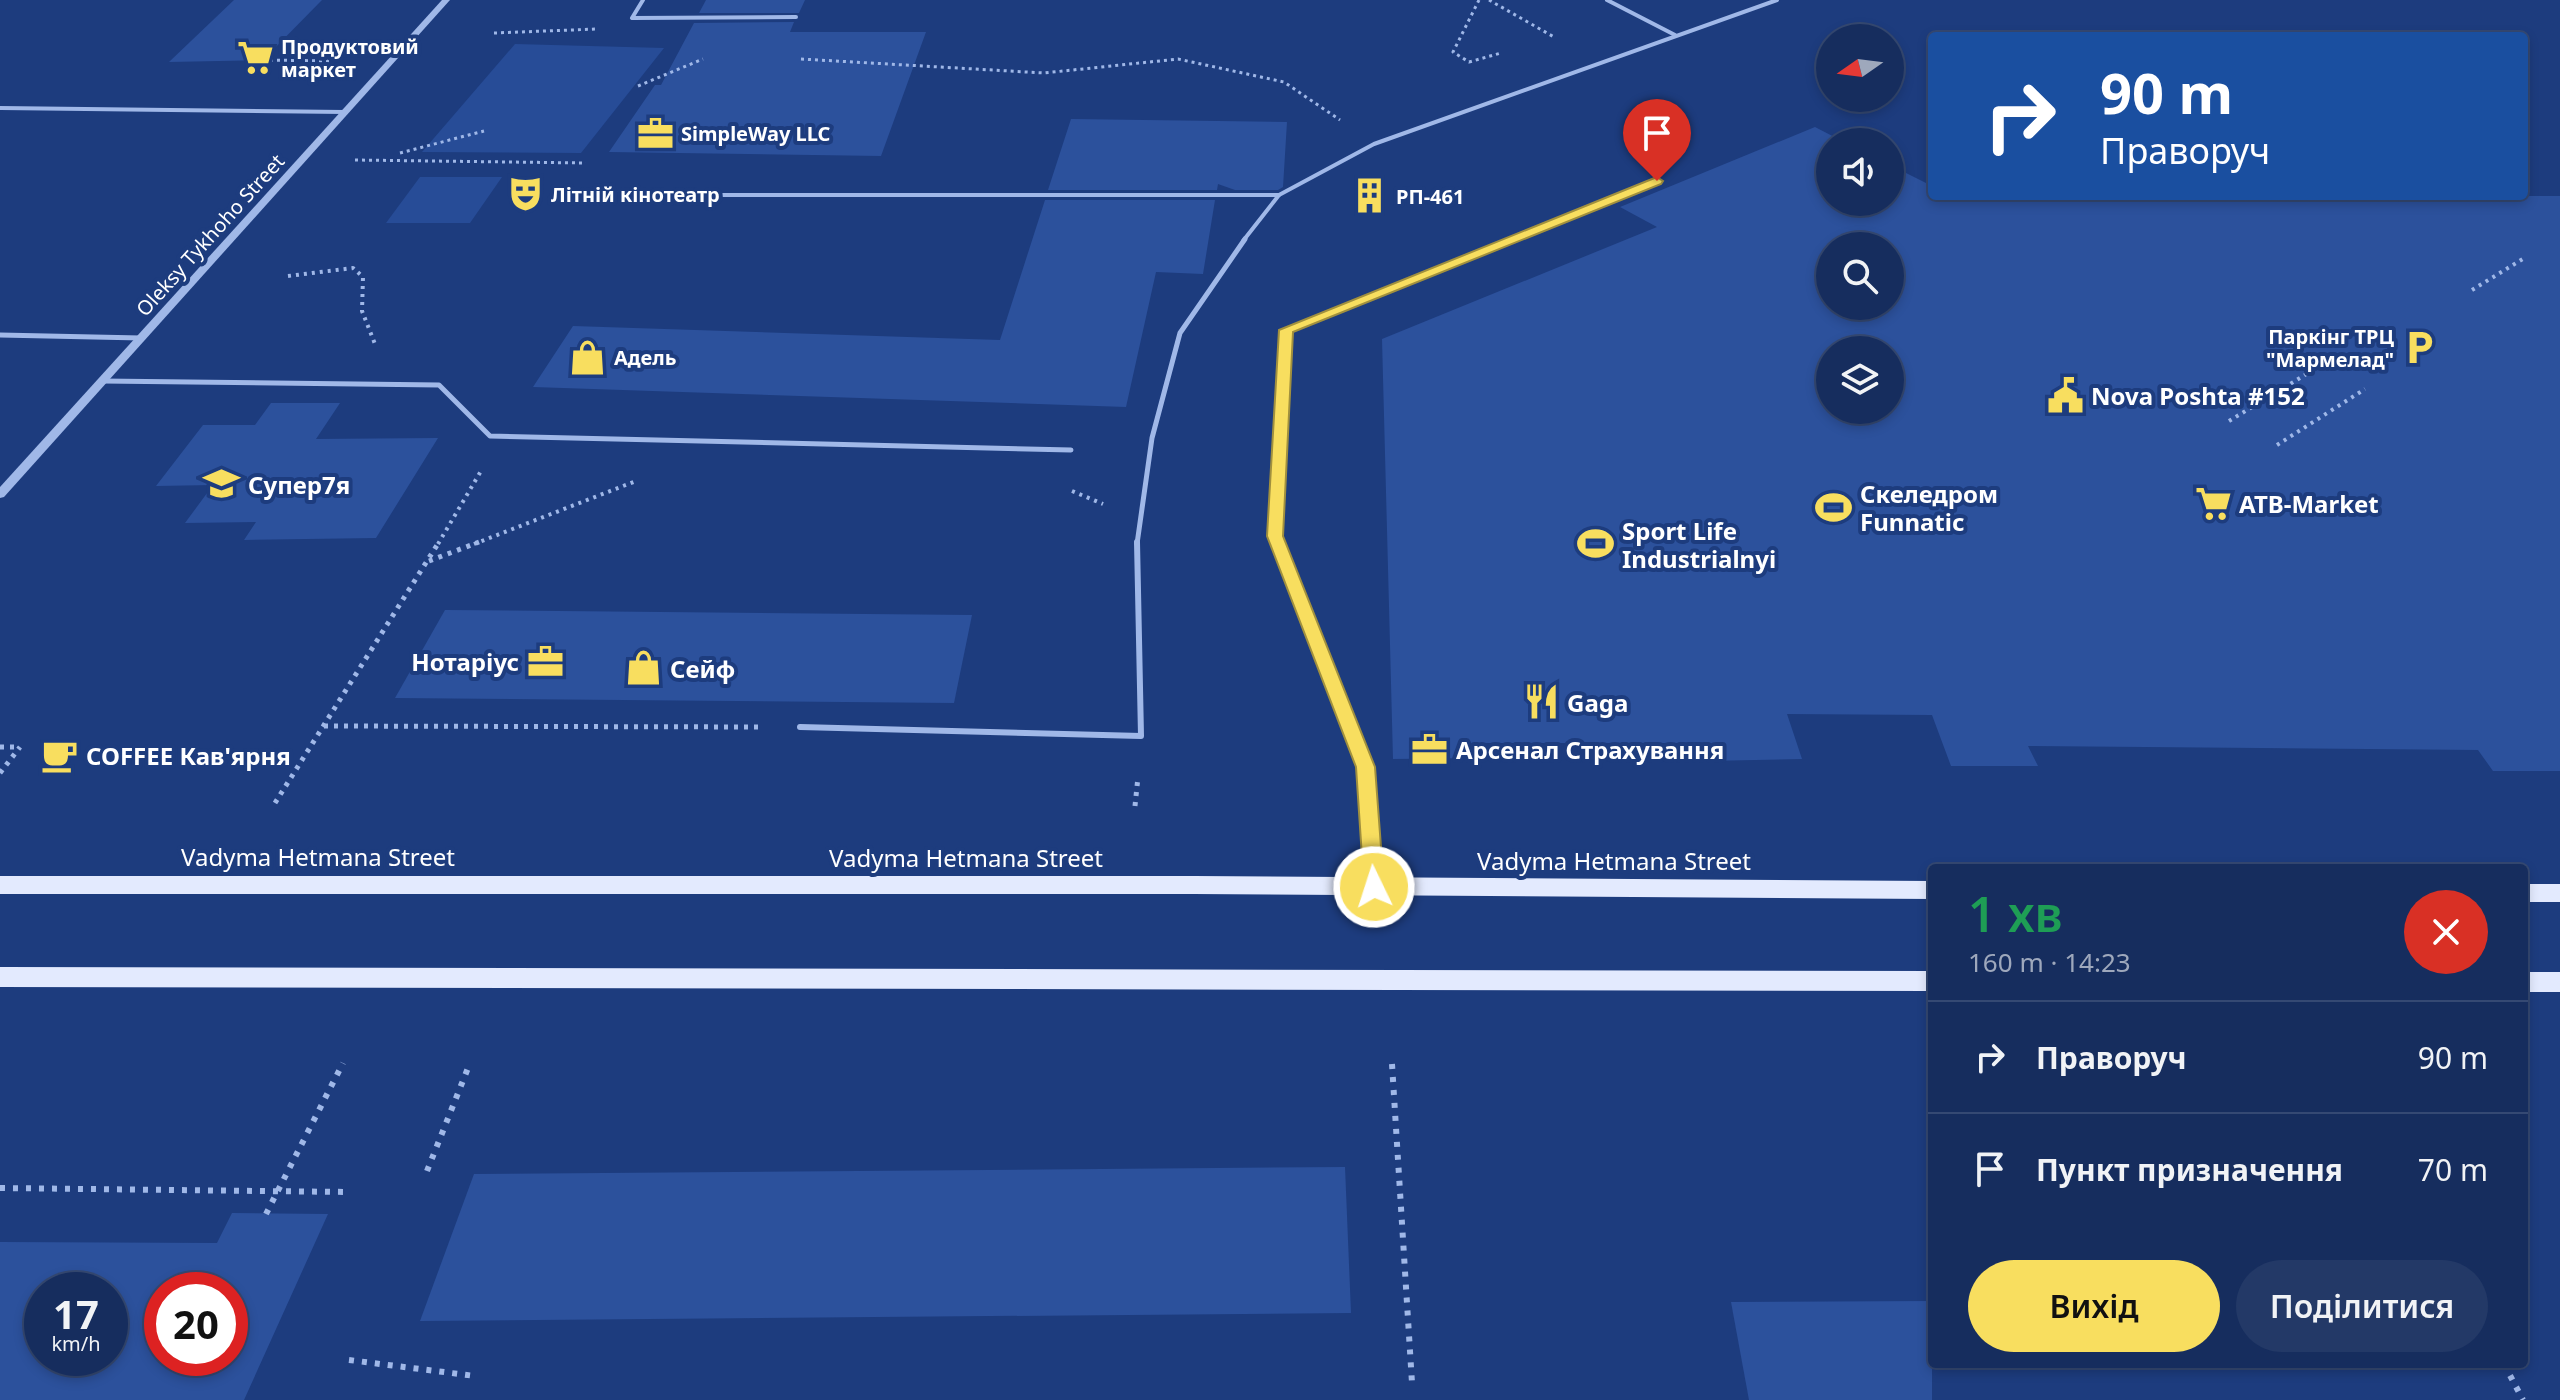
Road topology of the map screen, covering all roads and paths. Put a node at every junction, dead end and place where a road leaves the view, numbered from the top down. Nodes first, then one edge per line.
1 (446, 0) edge
2 (643, 0) edge
3 (1479, 0) edge
4 (1489, 0) edge
5 (1607, 0) edge
6 (1775, 0) edge
7 (796, 17) dead end
8 (632, 18) junction
9 (494, 33) dead end
10 (1675, 35) junction
11 (1542, 42) dead end
12 (1513, 50) dead end
13 (710, 57) dead end
14 (792, 58) dead end
15 (263, 60) dead end
16 (344, 61) dead end
17 (638, 86) dead end
18 (0, 108) edge
19 (345, 112) junction
20 (484, 131) dead end
21 (1374, 144) junction
22 (400, 153) dead end
23 (364, 161) dead end
24 (586, 163) dead end
25 (1657, 181) dead end
26 (569, 189) dead end
27 (653, 191) dead end
28 (719, 195) dead end
29 (1279, 195) junction
30 (2526, 257) dead end
31 (288, 276) dead end
32 (2472, 290) dead end
33 (0, 335) edge
34 (141, 338) junction
35 (2318, 367) dead end
36 (102, 381) junction
37 (381, 383) junction
38 (2365, 389) dead end
39 (2229, 421) dead end
40 (2277, 445) dead end
41 (1071, 450) dead end
42 (649, 476) dead end
43 (478, 480) dead end
44 (0, 494) edge
45 (428, 561) junction
46 (324, 726) junction
47 (800, 727) joint
48 (0, 747) edge
49 (0, 773) edge
50 (275, 803) dead end
51 (0, 885) edge
52 (1374, 887) junction
53 (1928, 890) edge
54 (2528, 893) edge
55 (2560, 893) edge
56 (0, 977) edge
57 (1928, 981) edge
58 (2528, 982) edge
59 (2560, 982) edge
60 (343, 1063) dead end
61 (470, 1063) dead end
62 (1392, 1064) dead end
63 (427, 1171) dead end
64 (0, 1188) edge
65 (278, 1191) junction
66 (349, 1192) dead end
67 (266, 1214) dead end
68 (349, 1360) dead end
69 (2506, 1368) edge
70 (475, 1376) dead end
71 (1412, 1383) dead end
72 (2523, 1400) edge

1 - 19 street, Oleksy Tykhoho Street
2 - 8 lane
3 - 12 path
4 - 11 path
5 - 10 lane
6 - 10 lane
7 - 8 lane
8 - 9 path
10 - 21 lane
13 - 17 path
14 - 21 path
15 - 16 path
18 - 19 lane
19 - 34 street, Oleksy Tykhoho Street
20 - 22 path
21 - 29 lane
23 - 24 path
25 - 52 lane
26 - 27 path
28 - 29 lane
29 - 47 lane
30 - 32 path
31 - 37 path
33 - 34 lane
34 - 36 street, Oleksy Tykhoho Street
35 - 39 path
36 - 37 lane
36 - 44 street, Oleksy Tykhoho Street
37 - 41 lane
38 - 40 path
42 - 45 path
43 - 45 path
45 - 46 path
46 - 47 path
46 - 50 path
48 - 49 path
51 - 52 main road, Vadyma Hetmana Street
52 - 53 main road, Vadyma Hetmana Street
54 - 55 main road
56 - 57 main road
58 - 59 main road
60 - 65 path
61 - 63 path
62 - 71 path
64 - 65 path
65 - 66 path
65 - 67 path
68 - 70 path
69 - 72 path

